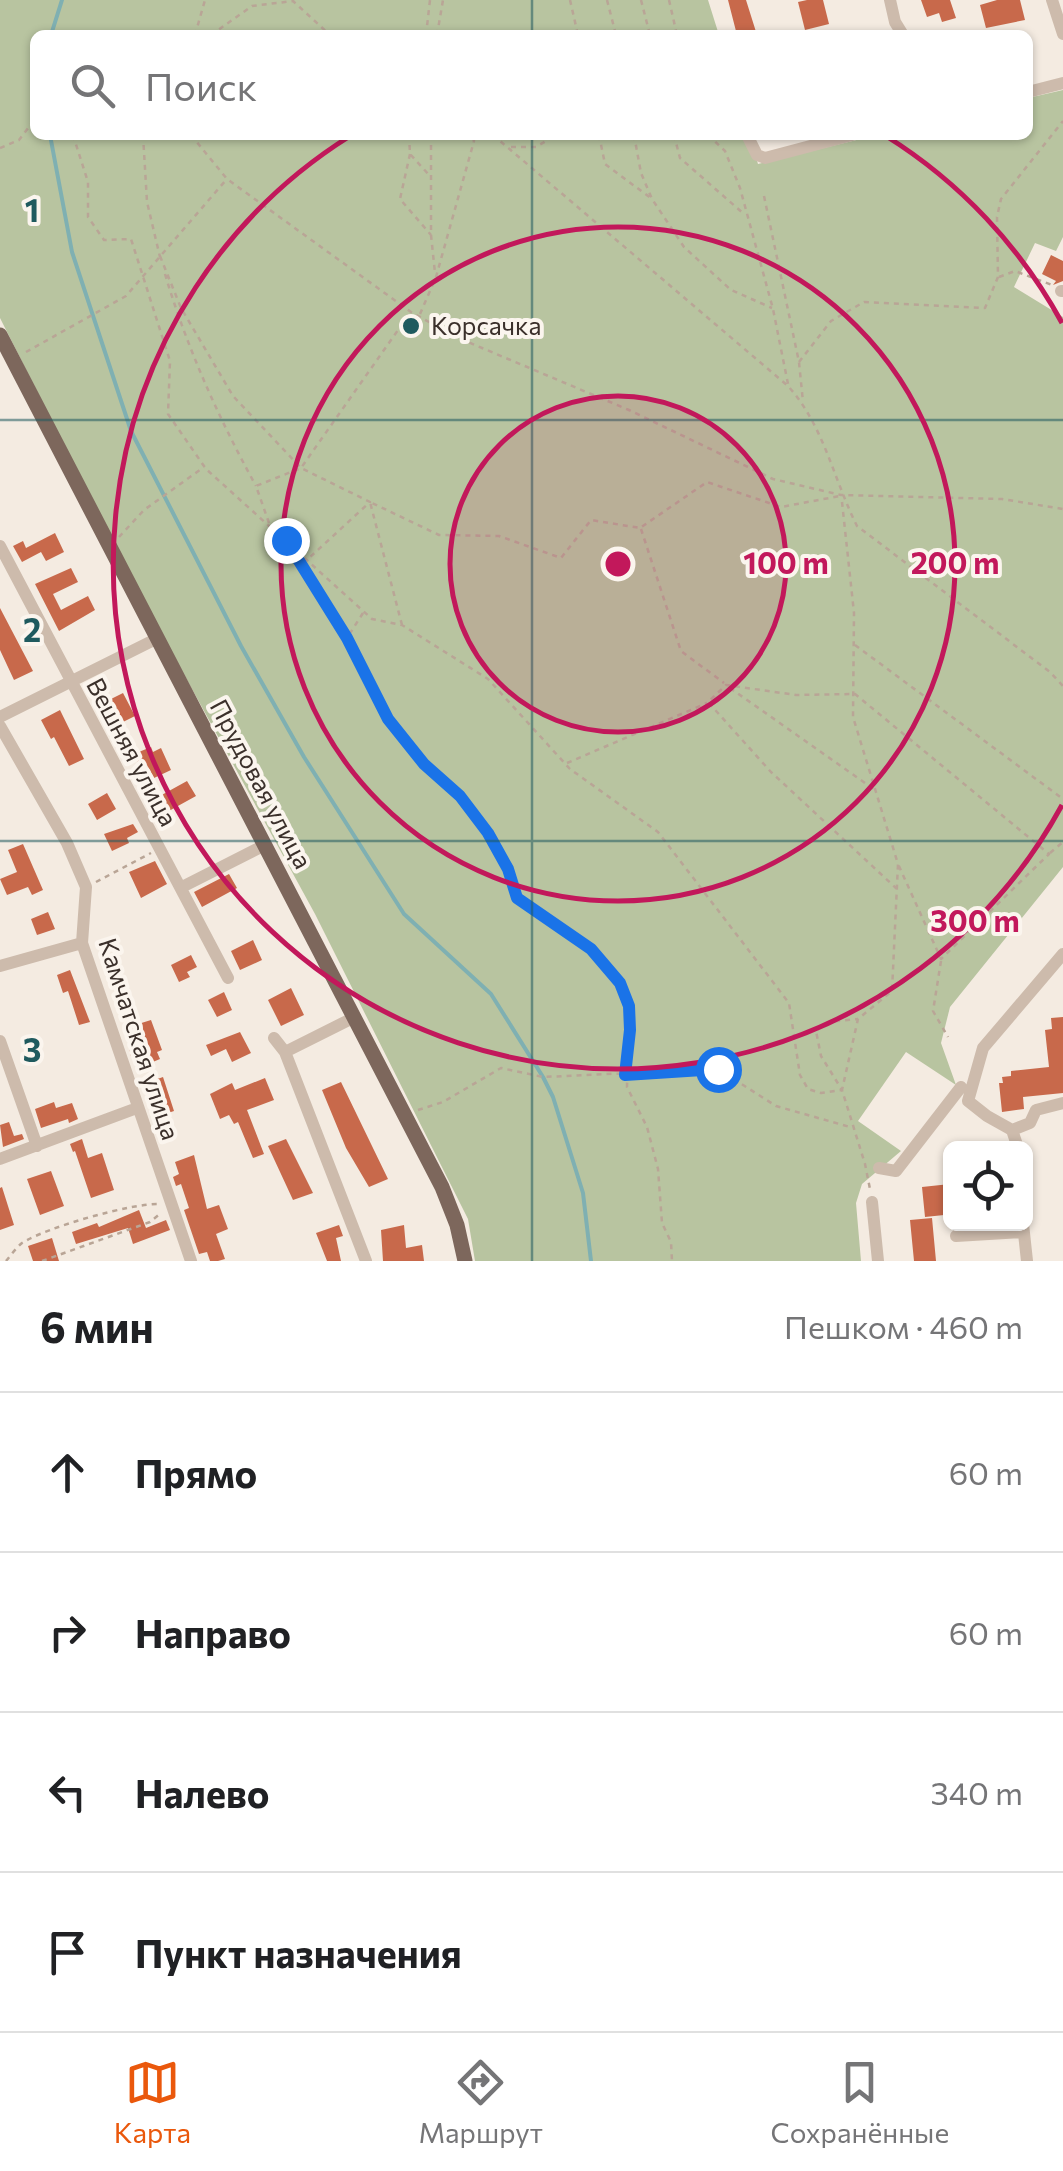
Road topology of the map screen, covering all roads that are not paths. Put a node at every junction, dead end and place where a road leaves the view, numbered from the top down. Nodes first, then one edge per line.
1 (890, 0) edge
2 (1052, 0) edge
3 (900, 30) edge
4 (1063, 34) edge
5 (1063, 83) edge
6 (1033, 91) edge
7 (750, 140) edge
8 (833, 140) edge
9 (0, 336) edge
10 (0, 546) edge
11 (156, 639) junction
12 (68, 681) junction
13 (0, 717) edge
14 (0, 726) edge
15 (265, 845) junction
16 (182, 887) junction
17 (82, 943) junction
18 (1063, 954) edge
19 (0, 966) edge
20 (228, 978) dead end
21 (355, 1017) junction
22 (274, 1038) dead end
23 (0, 1041) edge
24 (285, 1052) junction
25 (961, 1088) dead end
26 (1063, 1103) edge
27 (137, 1108) junction
28 (1012, 1130) junction
29 (1016, 1141) edge
30 (37, 1146) junction
31 (0, 1159) edge
32 (879, 1168) dead end
33 (872, 1202) road end
34 (998, 1231) edge
35 (1023, 1231) edge
36 (956, 1236) dead end
37 (191, 1261) edge
38 (366, 1261) edge
39 (466, 1261) edge
40 (878, 1261) edge
41 (1027, 1261) edge

1 - 3 street
2 - 4 street
5 - 6 street
7 - 8 street
9 - 11 main road, Прудовая улица
10 - 12 street, Вешняя улица
11 - 12 street
11 - 15 main road, Прудовая улица
12 - 13 street
12 - 16 street, Вешняя улица
14 - 17 street, Камчатская улица
15 - 16 street
15 - 21 main road, Прудовая улица
16 - 20 street, Вешняя улица
17 - 19 street
17 - 27 street, Камчатская улица
18 - 28 street
21 - 24 street
21 - 39 main road, Прудовая улица
22 - 24 street
23 - 30 street
24 - 38 street
25 - 32 street
26 - 28 street
27 - 30 street
27 - 37 street, Камчатская улица
28 - 29 street
30 - 31 street
33 - 40 street
34 - 36 street
35 - 41 street

